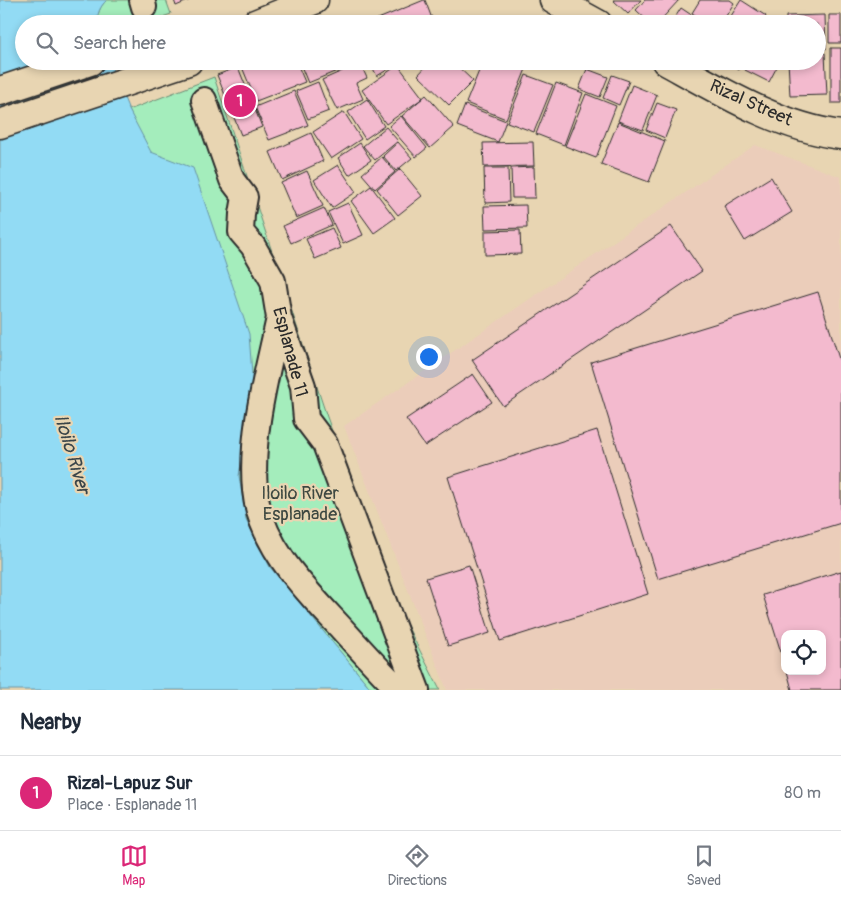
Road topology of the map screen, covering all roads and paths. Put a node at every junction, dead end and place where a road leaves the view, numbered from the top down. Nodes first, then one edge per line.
1 (314, 0) edge
2 (554, 0) edge
3 (277, 15) edge
4 (582, 15) edge
5 (63, 70) edge
6 (164, 70) edge
7 (683, 70) edge
8 (0, 91) edge
9 (204, 100) dead end
10 (0, 124) edge
11 (841, 135) edge
12 (279, 318) junction
13 (392, 683) edge
14 (417, 690) edge

1 - 3 main road
2 - 4 main road
5 - 8 main road
6 - 10 main road
7 - 11 main road, Rizal Street
9 - 12 street, Esplanade 11
12 - 13 street
12 - 14 street, Esplanade 11

